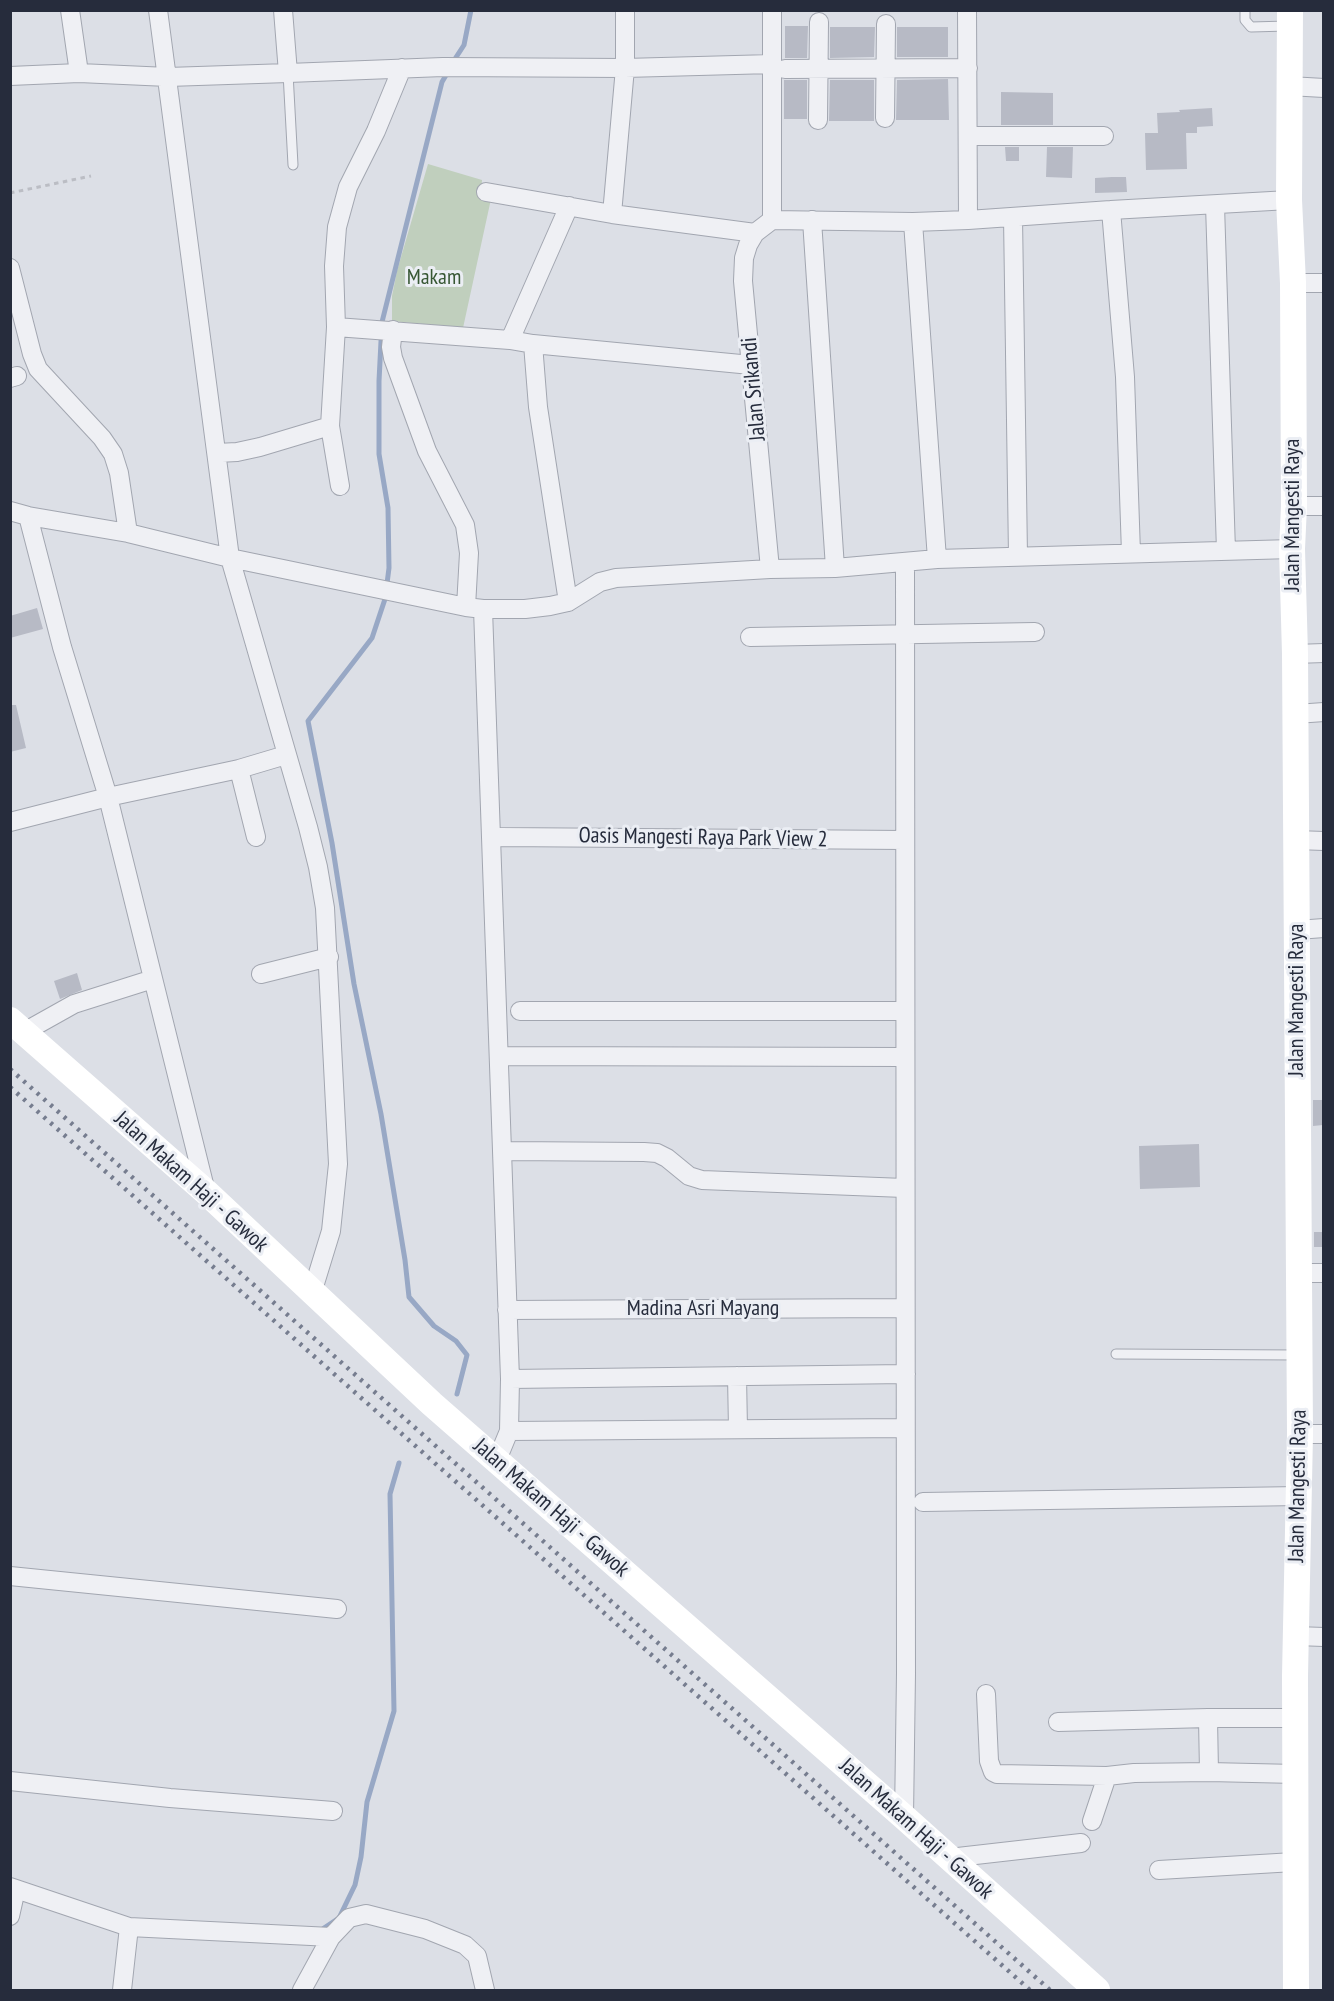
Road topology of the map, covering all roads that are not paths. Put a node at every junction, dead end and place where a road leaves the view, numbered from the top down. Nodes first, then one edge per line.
1 (70, 10) edge
2 (158, 10) edge
3 (283, 10) edge
4 (625, 10) edge
5 (772, 10) edge
6 (967, 10) edge
7 (1245, 10) edge
8 (1290, 18) edge
9 (819, 22) dead end
10 (886, 24) dead end
11 (778, 66) junction
12 (402, 68) junction
13 (625, 68) junction
14 (818, 68) junction
15 (968, 68) junction
16 (886, 69) junction
17 (79, 73) junction
18 (288, 73) junction
19 (10, 76) edge
20 (168, 77) junction
21 (1289, 86) junction
22 (1323, 88) edge
23 (885, 118) dead end
24 (818, 120) dead end
25 (968, 136) junction
26 (1104, 136) dead end
27 (293, 165) dead end
28 (486, 192) dead end
29 (1289, 200) junction
30 (1215, 205) junction
31 (569, 206) junction
32 (1111, 210) junction
33 (612, 214) junction
34 (1013, 217) junction
35 (772, 220) junction
36 (812, 220) junction
37 (968, 220) junction
38 (913, 222) junction
39 (754, 233) junction
40 (10, 268) edge
41 (1293, 283) junction
42 (1323, 283) edge
43 (336, 327) junction
44 (18, 328) edge
45 (386, 330) junction
46 (510, 340) junction
47 (533, 344) junction
48 (751, 365) junction
49 (330, 426) junction
50 (217, 453) junction
51 (340, 486) dead end
52 (1294, 506) junction
53 (1323, 506) edge
54 (19, 513) edge
55 (128, 533) junction
56 (1292, 549) junction
57 (1226, 551) junction
58 (1131, 553) junction
59 (1018, 556) junction
60 (230, 558) junction
61 (937, 560) junction
62 (905, 563) junction
63 (836, 568) junction
64 (770, 569) junction
65 (568, 602) junction
66 (475, 608) junction
67 (1035, 632) dead end
68 (905, 634) junction
69 (750, 637) dead end
70 (1323, 652) edge
71 (1295, 654) junction
72 (1323, 712) edge
73 (1296, 714) junction
74 (286, 755) junction
75 (239, 769) junction
76 (108, 797) junction
77 (10, 822) edge
78 (256, 837) dead end
79 (500, 837) dead end
80 (905, 840) junction
81 (1296, 840) junction
82 (1323, 841) edge
83 (1323, 928) edge
84 (1297, 930) junction
85 (329, 957) junction
86 (261, 974) dead end
87 (153, 979) junction
88 (520, 1011) dead end
89 (905, 1011) junction
90 (17, 1026) edge
91 (499, 1056) junction
92 (904, 1057) junction
93 (506, 1150) dead end
94 (904, 1188) junction
95 (206, 1192) junction
96 (1311, 1273) edge
97 (312, 1293) junction
98 (898, 1308) dead end
99 (507, 1310) junction
100 (1116, 1354) dead end
101 (1298, 1355) junction
102 (906, 1374) junction
103 (736, 1376) junction
104 (510, 1379) junction
105 (905, 1428) junction
106 (738, 1429) junction
107 (509, 1431) junction
108 (1312, 1434) edge
109 (497, 1460) junction
110 (1299, 1496) junction
111 (923, 1502) dead end
112 (10, 1576) edge
113 (337, 1609) dead end
114 (1296, 1636) junction
115 (1323, 1637) edge
116 (986, 1694) dead end
117 (1208, 1718) junction
118 (1296, 1718) junction
119 (1058, 1722) dead end
120 (1209, 1772) junction
121 (1296, 1774) junction
122 (1107, 1776) junction
123 (10, 1781) edge
124 (333, 1811) dead end
125 (904, 1817) junction
126 (1092, 1821) dead end
127 (1081, 1843) dead end
128 (949, 1858) junction
129 (1294, 1862) junction
130 (1160, 1870) dead end
131 (13, 1888) edge
132 (10, 1916) edge
133 (129, 1927) junction
134 (323, 1937) junction
135 (122, 1990) edge
136 (302, 1990) edge
137 (484, 1990) edge
138 (1097, 1990) edge
139 (1296, 1990) edge

1 - 17 street
2 - 20 street
3 - 18 street
4 - 13 street
5 - 11 street
6 - 15 street
7 - 8 lane
8 - 21 street, Jalan Mangesti Raya
9 - 14 street
10 - 16 street
11 - 13 street
11 - 14 street
11 - 35 street
12 - 13 street
12 - 18 street
12 - 43 street
13 - 33 street
14 - 16 street
14 - 24 street
15 - 16 street
15 - 25 street
16 - 23 street
17 - 19 street
17 - 20 street
18 - 20 street
18 - 27 lane
20 - 50 street
21 - 22 street
21 - 29 street, Jalan Mangesti Raya
25 - 26 street
25 - 37 street
28 - 31 street
29 - 30 street
29 - 41 street, Jalan Mangesti Raya
30 - 32 street
30 - 57 street
31 - 33 street
31 - 46 street
32 - 34 street
32 - 58 street
33 - 39 street
34 - 37 street
34 - 59 street
35 - 36 street
35 - 39 street
36 - 38 street
36 - 63 street
37 - 38 street
38 - 61 street
39 - 48 street, Jalan Srikandi
40 - 44 street
41 - 42 street
41 - 52 street, Jalan Mangesti Raya
43 - 45 street
43 - 49 street
44 - 55 street
45 - 46 street
45 - 66 street
46 - 47 street
47 - 48 street
47 - 65 street
48 - 64 street, Jalan Srikandi
49 - 50 street
49 - 51 street
50 - 60 street
52 - 53 street
52 - 56 street, Jalan Mangesti Raya
54 - 55 street
54 - 76 street
55 - 60 street
56 - 57 street
56 - 71 street, Jalan Mangesti Raya
57 - 58 street
58 - 59 street
59 - 61 street
60 - 66 street
60 - 74 street
61 - 62 street
62 - 63 street
62 - 68 street
63 - 64 street
64 - 65 street
65 - 66 street
66 - 91 street
67 - 68 street
68 - 69 street
68 - 80 street
70 - 71 street
71 - 73 street, Jalan Mangesti Raya
72 - 73 street
73 - 81 street, Jalan Mangesti Raya
74 - 75 street
74 - 85 street
75 - 76 street
75 - 78 street
76 - 77 street
76 - 87 street
79 - 80 street, Oasis Mangesti Raya Park View 2
80 - 89 street
81 - 82 street
81 - 84 street, Jalan Mangesti Raya
83 - 84 street
84 - 96 street, Jalan Mangesti Raya
85 - 86 street
85 - 97 street
87 - 90 street
87 - 95 street
88 - 89 street
89 - 92 street
90 - 95 street, Jalan Makam Haji - Gawok
91 - 92 street
91 - 99 street
92 - 94 street
93 - 94 street
94 - 102 street
95 - 97 street, Jalan Makam Haji - Gawok
96 - 101 street, Jalan Mangesti Raya
97 - 109 street, Jalan Makam Haji - Gawok
98 - 99 street, Madina Asri Mayang
99 - 104 street
100 - 101 lane
101 - 108 street, Jalan Mangesti Raya
102 - 103 street
102 - 105 street
103 - 104 street
103 - 106 street
104 - 107 street
105 - 106 street
105 - 125 street
106 - 107 street
107 - 109 street
108 - 110 street, Jalan Mangesti Raya
109 - 125 street, Jalan Makam Haji - Gawok
110 - 111 street
110 - 114 street, Jalan Mangesti Raya
112 - 113 street
114 - 115 street
114 - 118 street, Jalan Mangesti Raya
116 - 122 street
117 - 118 street
117 - 119 street
117 - 120 street
118 - 121 street, Jalan Mangesti Raya
120 - 121 street
120 - 122 street
121 - 129 street, Jalan Mangesti Raya
122 - 126 street
123 - 124 street
125 - 128 street, Jalan Makam Haji - Gawok
127 - 128 street
128 - 138 street, Jalan Makam Haji - Gawok
129 - 130 street
129 - 139 street, Jalan Mangesti Raya
131 - 132 street
131 - 133 street
133 - 134 street
133 - 135 street
134 - 136 street
134 - 137 street

